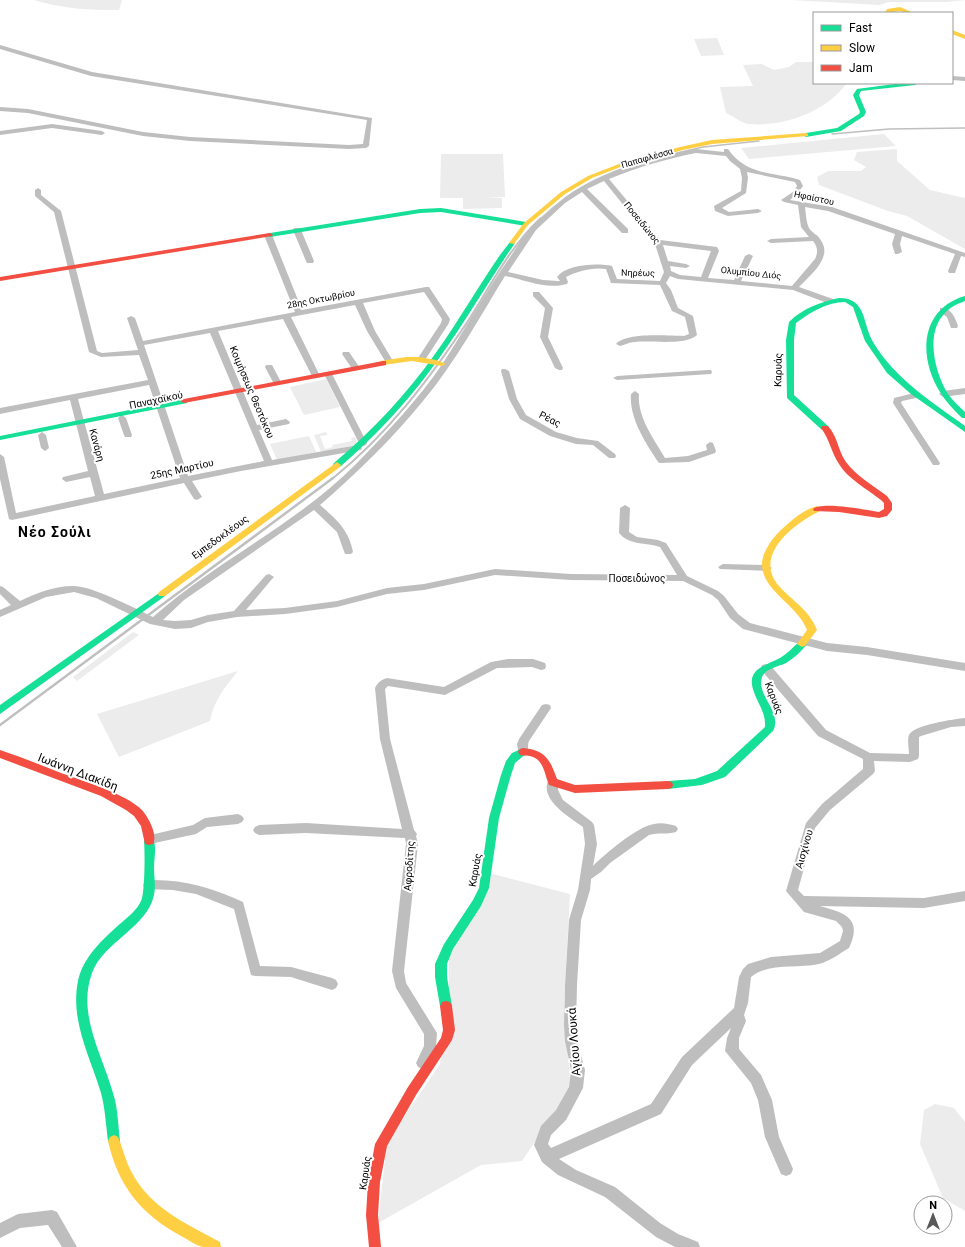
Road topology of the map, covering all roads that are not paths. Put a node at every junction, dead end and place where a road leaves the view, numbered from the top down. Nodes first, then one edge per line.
1 (888, 12) edge
2 (907, 12) edge
3 (953, 32) edge
4 (965, 38) edge
5 (0, 47) edge
6 (953, 78) edge
7 (965, 79) edge
8 (906, 84) edge
9 (0, 109) edge
10 (0, 133) edge
11 (102, 133) dead end
12 (715, 145) junction
13 (728, 151) junction
14 (743, 169) junction
15 (606, 178) junction
16 (583, 189) junction
17 (38, 190) dead end
18 (801, 205) junction
19 (758, 211) dead end
20 (526, 224) junction
21 (297, 230) junction
22 (625, 231) dead end
23 (899, 232) junction
24 (268, 235) junction
25 (817, 239) junction
26 (771, 241) dead end
27 (658, 242) junction
28 (898, 252) dead end
29 (962, 254) edge
30 (749, 256) dead end
31 (310, 261) dead end
32 (666, 263) junction
33 (686, 266) dead end
34 (71, 267) junction
35 (952, 271) dead end
36 (668, 272) junction
37 (503, 273) junction
38 (704, 278) junction
39 (0, 279) edge
40 (737, 282) junction
41 (662, 283) junction
42 (794, 288) junction
43 (536, 294) dead end
44 (965, 298) edge
45 (830, 301) junction
46 (358, 302) junction
47 (943, 310) junction
48 (300, 314) junction
49 (286, 316) junction
50 (131, 318) dead end
51 (954, 326) dead end
52 (213, 330) junction
53 (620, 344) dead end
54 (140, 348) junction
55 (346, 354) dead end
56 (422, 358) junction
57 (389, 362) junction
58 (433, 362) junction
59 (443, 364) dead end
60 (269, 367) dead end
61 (356, 368) junction
62 (559, 368) dead end
63 (505, 371) dead end
64 (708, 372) dead end
65 (328, 374) junction
66 (316, 376) junction
67 (617, 378) dead end
68 (152, 382) junction
69 (277, 382) junction
70 (965, 391) edge
71 (239, 392) junction
72 (635, 394) dead end
73 (943, 394) junction
74 (918, 395) junction
75 (73, 397) junction
76 (161, 408) junction
77 (0, 411) edge
78 (965, 416) edge
79 (122, 418) junction
80 (286, 422) dead end
81 (80, 424) junction
82 (255, 428) junction
83 (965, 430) edge
84 (42, 435) junction
85 (128, 435) dead end
86 (0, 438) edge
87 (0, 444) edge
88 (360, 445) junction
89 (710, 445) dead end
90 (46, 448) dead end
91 (612, 456) dead end
92 (0, 457) edge
93 (269, 463) junction
94 (936, 463) dead end
95 (93, 473) junction
96 (66, 479) dead end
97 (185, 479) junction
98 (197, 497) dead end
99 (100, 498) junction
100 (314, 505) junction
101 (625, 508) dead end
102 (348, 552) dead end
103 (723, 567) dead end
104 (767, 568) junction
105 (269, 577) dead end
106 (684, 578) junction
107 (0, 588) edge
108 (18, 606) junction
109 (0, 614) edge
110 (136, 614) junction
111 (237, 614) junction
112 (151, 620) junction
113 (804, 641) junction
114 (541, 666) dead end
115 (965, 667) edge
116 (766, 668) junction
117 (546, 708) dead end
118 (0, 710) edge
119 (965, 722) edge
120 (523, 752) junction
121 (0, 754) edge
122 (868, 757) junction
123 (553, 782) junction
124 (238, 819) dead end
125 (672, 828) dead end
126 (259, 830) dead end
127 (411, 834) junction
128 (150, 839) junction
129 (585, 876) junction
130 (149, 885) junction
131 (965, 896) edge
132 (801, 901) junction
133 (332, 984) dead end
134 (736, 1015) junction
135 (419, 1080) junction
136 (547, 1158) junction
137 (786, 1169) dead end
138 (0, 1231) edge
139 (70, 1247) edge
140 (215, 1247) edge
141 (375, 1247) edge
142 (693, 1247) edge

1 - 2 street
3 - 4 street
5 - 9 street
6 - 7 street
8 - 12 street, Παπαφλέσσα
10 - 11 street
12 - 13 street
12 - 20 street, Παπαφλέσσα
13 - 14 street
13 - 15 street
14 - 18 street, Ηφαίστου
14 - 19 street
15 - 16 street
15 - 27 street, Ποσειδώνος
16 - 22 street
16 - 37 street
17 - 34 street
18 - 23 street, Ηφαίστου
18 - 25 street
20 - 21 street
20 - 58 street, Παπαφλέσσα
21 - 24 street
21 - 31 street
23 - 28 street
23 - 29 street, Ηφαίστου
24 - 34 street
24 - 48 street
25 - 26 street
25 - 42 street
27 - 32 street, Ποσειδώνος
27 - 38 street
29 - 35 street
30 - 40 street
32 - 33 street
32 - 36 street, Ποσειδώνος
34 - 39 street
34 - 54 street, 28ης Οκτωβρίου
36 - 38 street, Ολυμπίου Διός
36 - 41 street, Νηρέως
37 - 41 street, Νηρέως
37 - 100 street
38 - 40 street, Ολυμπίου Διός
40 - 42 street, Ολυμπίου Διός
41 - 53 street
42 - 45 street, Ολυμπίου Διός
43 - 62 street
44 - 47 street
45 - 74 street, Καρυάς
45 - 104 street, Καρυάς
46 - 48 street, 28ης Οκτωβρίου
46 - 56 street, 28ης Οκτωβρίου
46 - 57 street
47 - 51 street
47 - 73 street
48 - 49 street, 28ης Οκτωβρίου
49 - 52 street, 28ης Οκτωβρίου
49 - 66 street
50 - 54 street
52 - 54 street, 28ης Οκτωβρίου
52 - 71 street, Κοιμήσεως Θεοτόκου
54 - 68 street
55 - 61 street
56 - 57 street, Παναχαϊκού
56 - 58 street, Παναχαϊκού
57 - 61 street, Παναχαϊκού
58 - 59 street, Παναχαϊκού
58 - 88 street, Εμπεδοκλέους
60 - 69 street
61 - 65 street, Παναχαϊκού
63 - 91 street, Ρέας
64 - 67 street
65 - 66 street, Παναχαϊκού
65 - 88 street
66 - 69 street, Παναχαϊκού
66 - 71 street, Παναχαϊκού
68 - 75 street
68 - 76 street
69 - 71 street, Παναχαϊκού
70 - 73 street
71 - 76 street, Παναχαϊκού
71 - 82 street, Κοιμήσεως Θεοτόκου
72 - 89 street
73 - 78 street
74 - 83 street, Καρυάς
74 - 94 street
75 - 77 street
75 - 81 street, Κανάρη
76 - 79 street, Παναχαϊκού
76 - 81 street, Παναχαϊκού
76 - 97 street
79 - 81 street, Παναχαϊκού
79 - 85 street
80 - 82 street
81 - 84 street, Παναχαϊκού
81 - 86 street, Παναχαϊκού
81 - 95 street, Κανάρη
82 - 93 street, Κοιμήσεως Θεοτόκου
84 - 87 street, Παναχαϊκού
84 - 90 street
88 - 93 street, 25ης Μαρτίου
88 - 110 street, Εμπεδοκλέους
92 - 99 street, 25ης Μαρτίου
93 - 97 street, 25ης Μαρτίου
95 - 96 street
95 - 99 street, Κανάρη
97 - 98 street
97 - 99 street, 25ης Μαρτίου
100 - 102 street
100 - 112 street
101 - 106 street
103 - 104 street
104 - 113 street, Καρυάς
105 - 111 street
106 - 111 street, Ποσειδώνος
106 - 113 street, Ποσειδώνος
107 - 108 street
108 - 109 street, Ποσειδώνος
108 - 110 street, Ποσειδώνος
110 - 112 street, Ποσειδώνος
110 - 118 street, Εμπεδοκλέους
111 - 112 street, Ποσειδώνος
113 - 115 street, Ποσειδώνος
113 - 116 street, Καρυάς
114 - 127 street, Αφροδίτης
116 - 122 street
116 - 123 street, Καρυάς
117 - 120 street
119 - 122 street
120 - 123 street
120 - 135 street, Καρυάς
121 - 128 street, Ιωάννη Διακίδη
122 - 132 street, Αισχίνου
123 - 129 street, Αγίου Λουκά
124 - 128 street
125 - 129 street
126 - 127 street
127 - 135 street, Αφροδίτης
128 - 130 street, Ιωάννη Διακίδη
129 - 136 street, Αγίου Λουκά
130 - 133 street
130 - 140 street, Ιωάννη Διακίδη
131 - 132 street
132 - 134 street
134 - 136 street
134 - 137 street
135 - 141 street, Καρυάς
136 - 142 street
138 - 139 street

